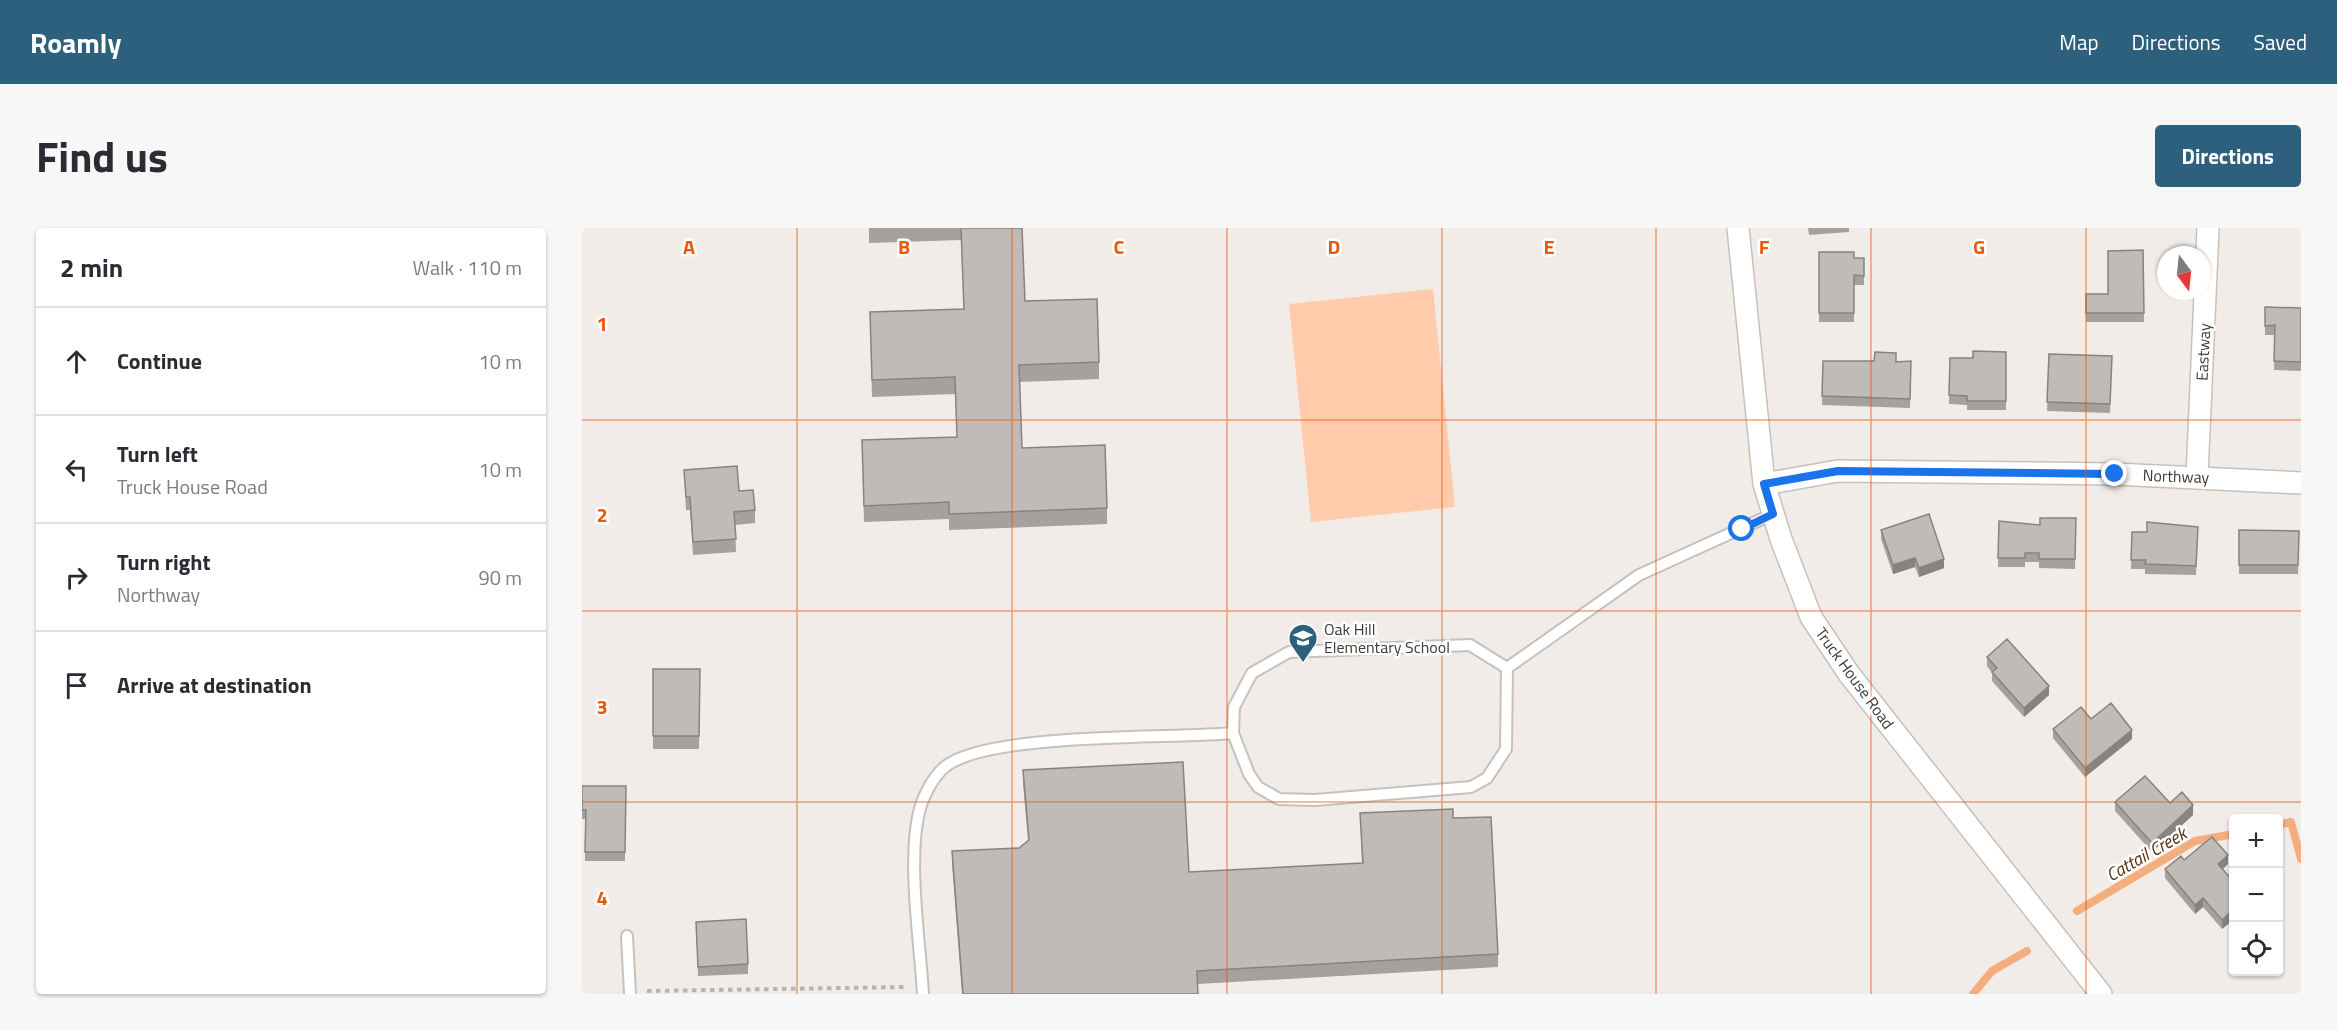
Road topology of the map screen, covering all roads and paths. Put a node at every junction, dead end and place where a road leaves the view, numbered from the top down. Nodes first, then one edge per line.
1 (1738, 228) edge
2 (2208, 228) edge
3 (2197, 476) junction
4 (2301, 483) edge
5 (1764, 484) junction
6 (1773, 514) junction
7 (1507, 668) junction
8 (1233, 733) junction
9 (627, 936) dead end
10 (923, 990) edge
11 (630, 993) edge
12 (2101, 994) edge

1 - 5 street, Truck House Road
2 - 3 street, Eastway
3 - 4 street, Northway
3 - 5 street, Northway
5 - 6 street, Truck House Road
6 - 7 lane
6 - 12 street, Truck House Road
7 - 8 lane
7 - 8 lane
8 - 10 lane
9 - 11 lane
10 - 11 path

